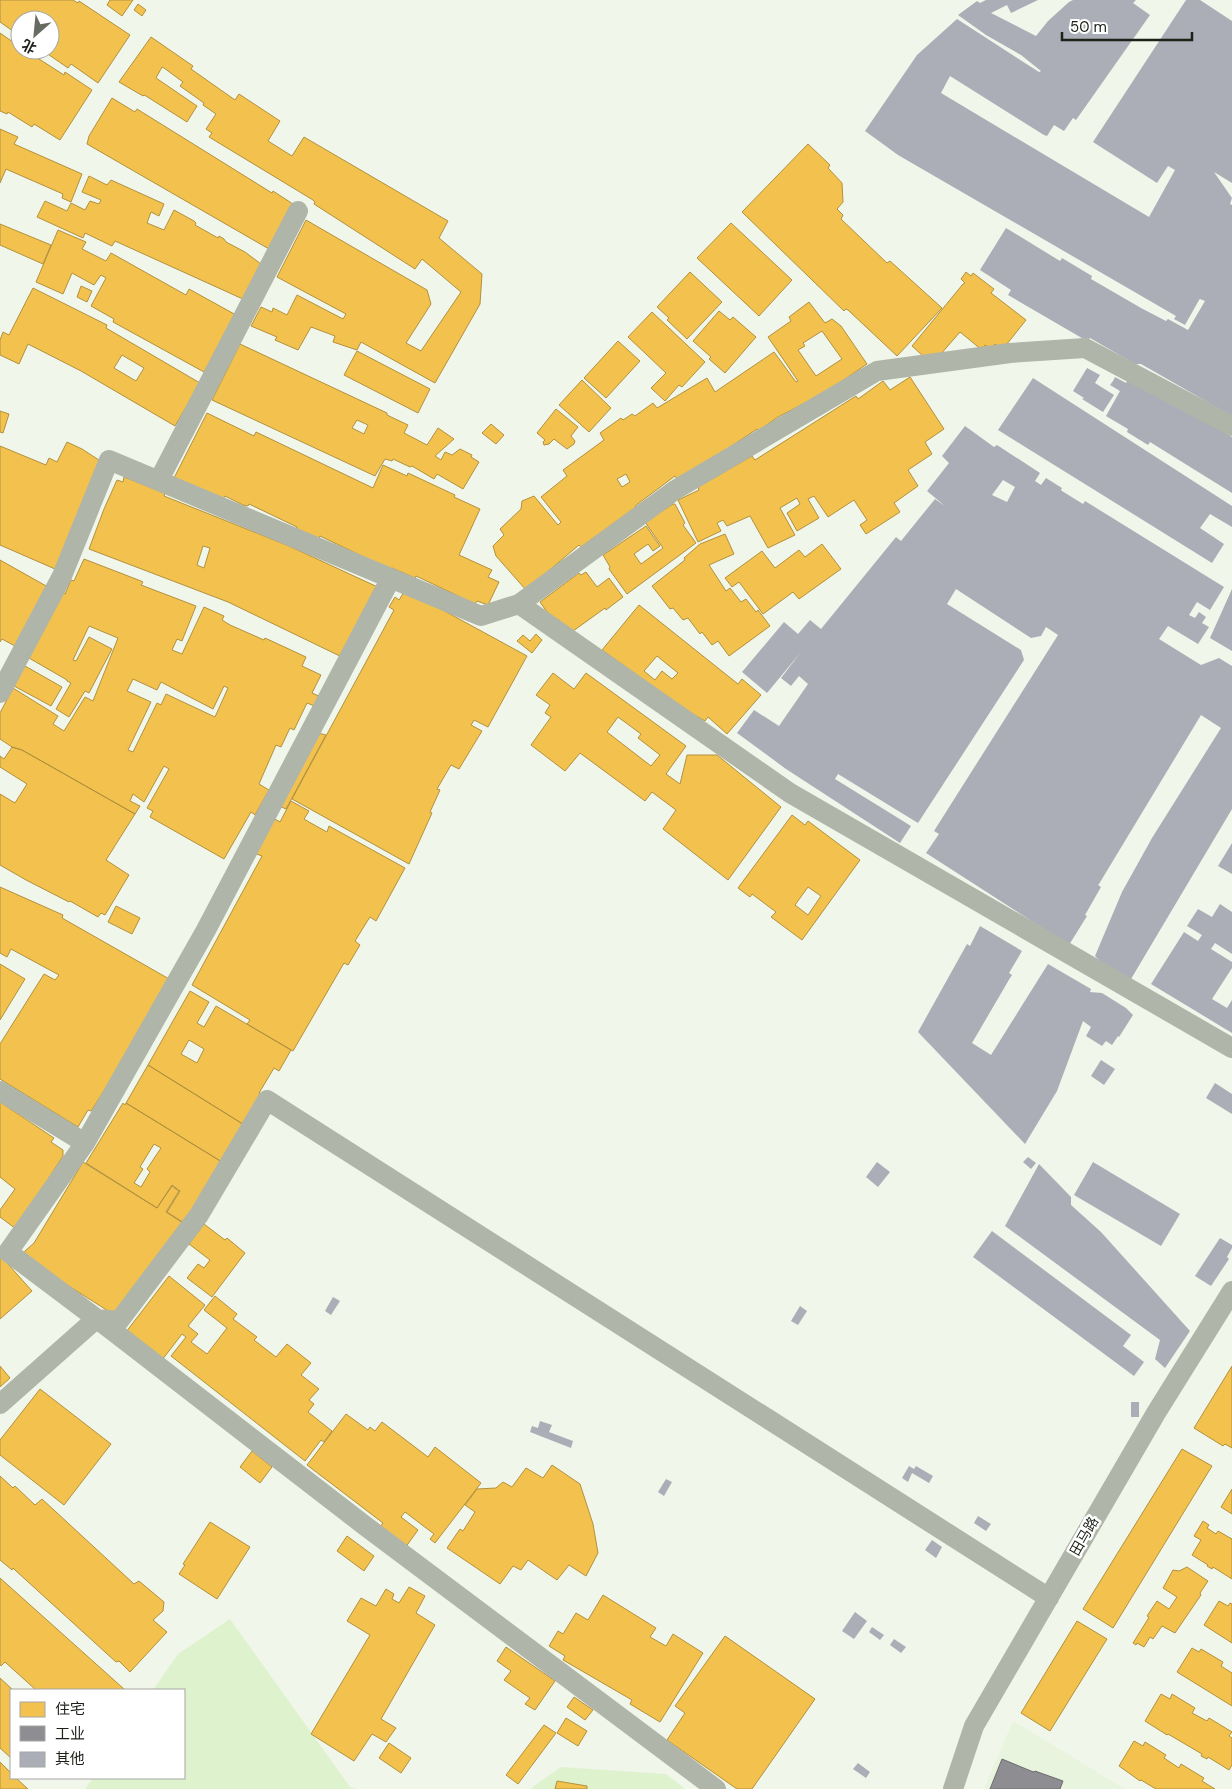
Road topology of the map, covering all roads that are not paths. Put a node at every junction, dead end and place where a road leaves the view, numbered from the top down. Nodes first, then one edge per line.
1 (298, 211) dead end
2 (1232, 426) edge
3 (159, 480) junction
4 (391, 578) junction
5 (519, 604) junction
6 (0, 693) edge
7 (1232, 1048) edge
8 (0, 1091) edge
9 (84, 1143) junction
10 (1232, 1291) edge
11 (96, 1319) junction
12 (0, 1404) edge
13 (1049, 1598) junction
14 (716, 1789) edge
15 (953, 1789) edge

1 - 3 street
2 - 5 street
3 - 4 street
3 - 6 street
4 - 5 street
4 - 9 street
5 - 7 street
8 - 9 street
9 - 11 street
10 - 13 street, 田马路
11 - 12 street
11 - 13 street
11 - 14 street
13 - 15 street, 田马路

